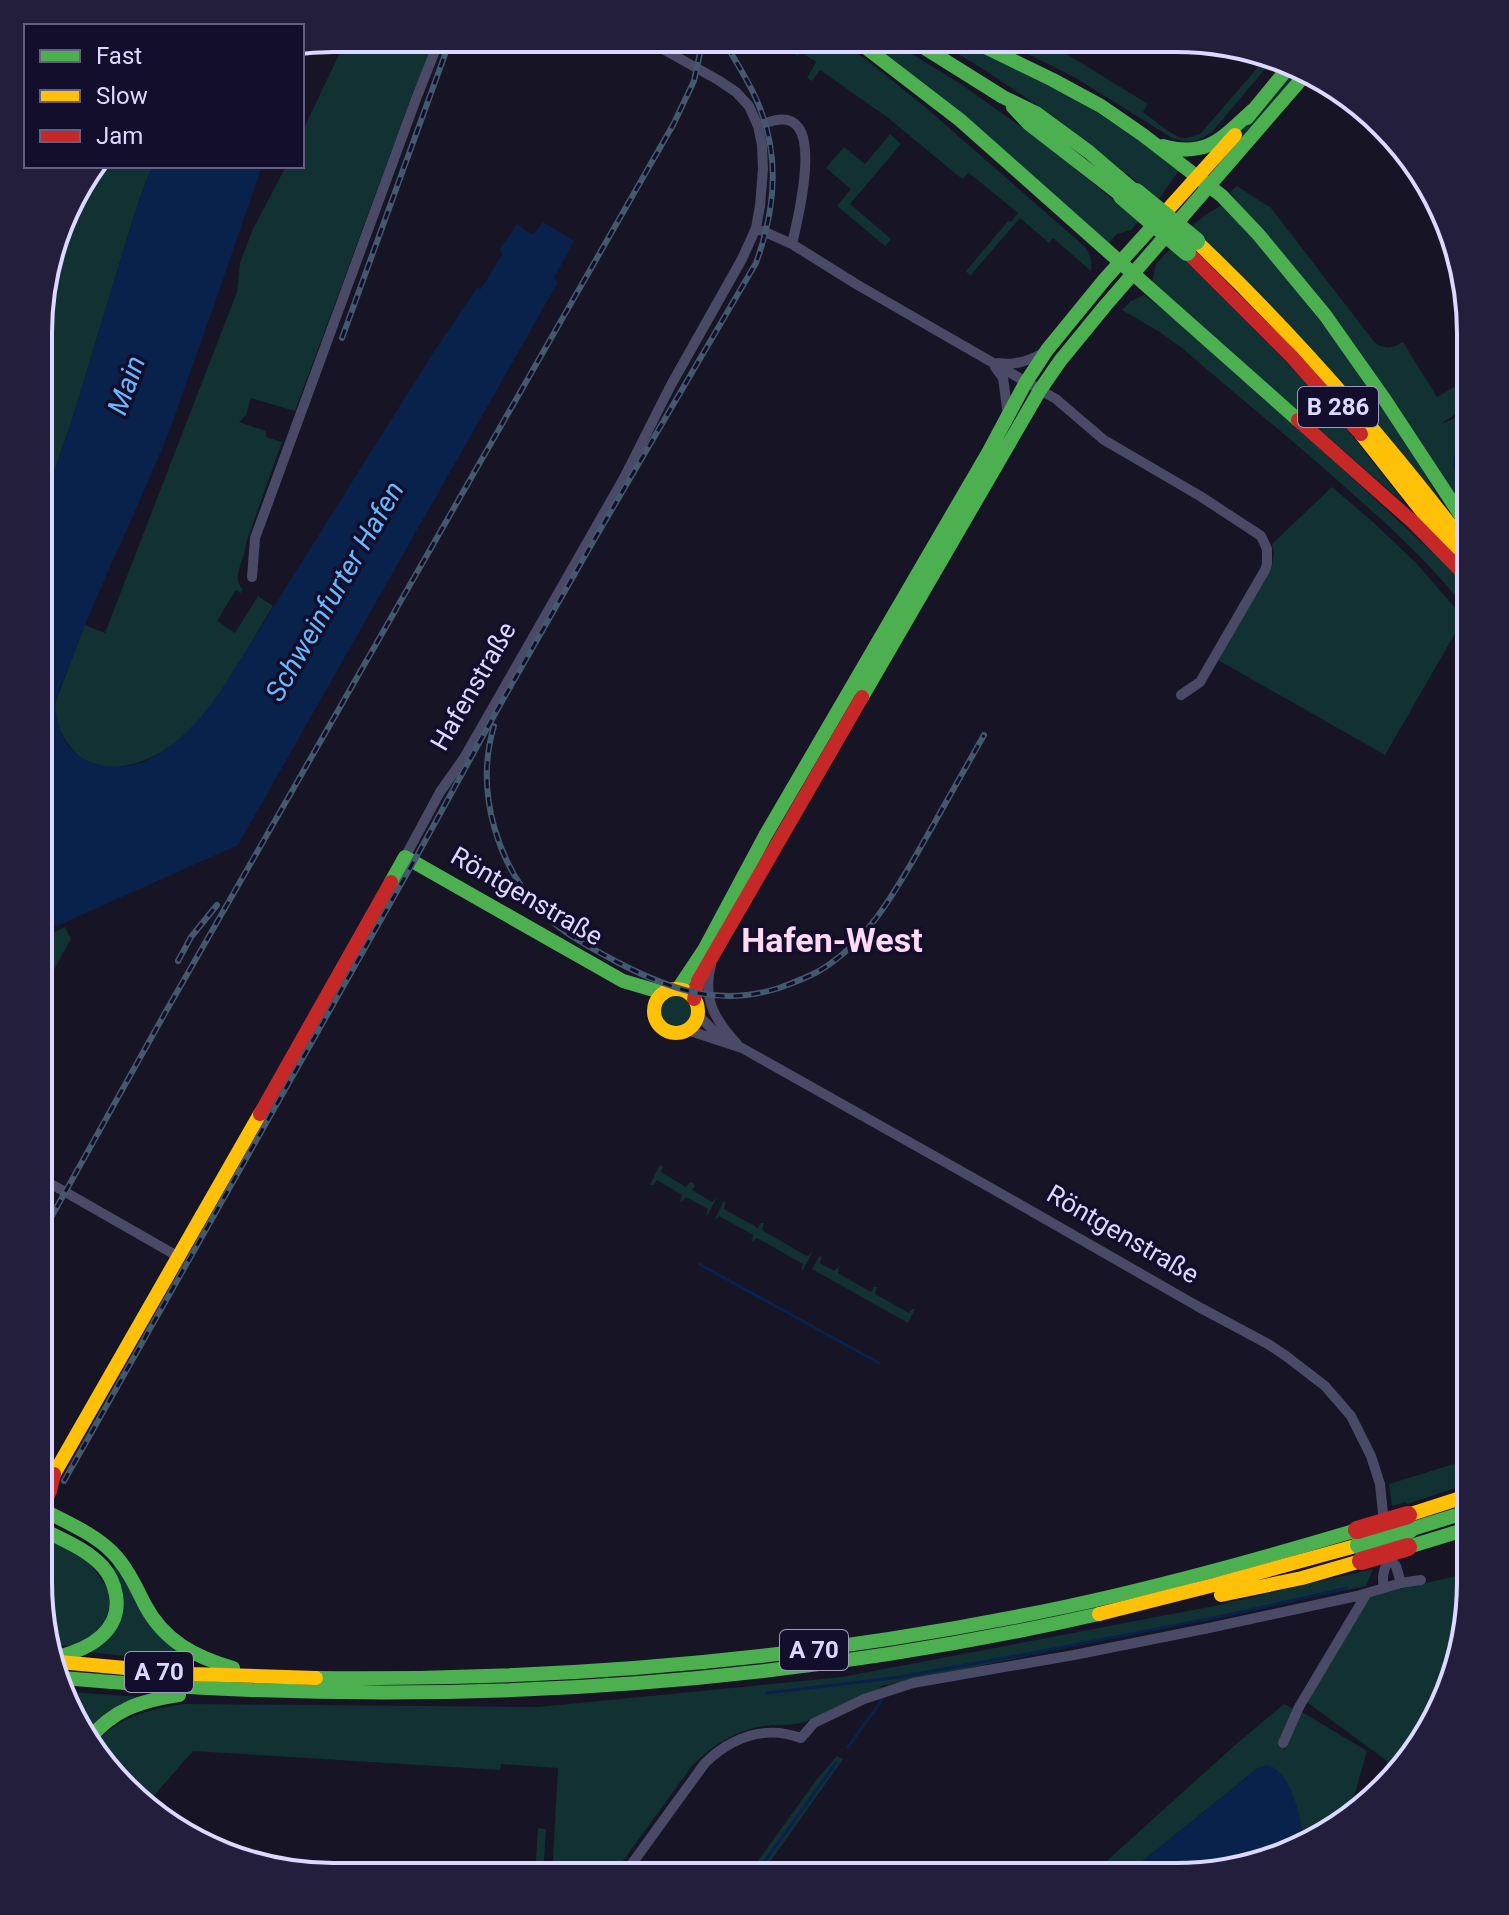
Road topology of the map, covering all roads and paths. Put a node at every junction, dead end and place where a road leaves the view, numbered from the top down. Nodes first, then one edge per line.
1 (873, 52) edge
2 (932, 52) edge
3 (996, 52) edge
4 (434, 53) edge
5 (669, 53) edge
6 (1284, 73) edge
7 (1300, 81) edge
8 (1253, 110) junction
9 (758, 126) junction
10 (1155, 142) junction
11 (1204, 181) junction
12 (756, 228) junction
13 (792, 244) junction
14 (1191, 247) junction
15 (1127, 268) junction
16 (1047, 350) junction
17 (992, 362) junction
18 (1033, 386) junction
19 (1008, 415) junction
20 (976, 487) junction
21 (1457, 509) edge
22 (1457, 533) edge
23 (1457, 559) edge
24 (1457, 565) edge
25 (252, 577) dead end
26 (1181, 695) dead end
27 (405, 857) junction
28 (742, 892) junction
29 (714, 956) junction
30 (679, 1006) junction
31 (725, 1042) junction
32 (742, 1048) junction
33 (53, 1185) dead end
34 (179, 1257) junction
35 (52, 1482) edge
36 (1456, 1503) edge
37 (1456, 1515) edge
38 (52, 1522) edge
39 (52, 1526) edge
40 (1456, 1529) edge
41 (1408, 1531) junction
42 (1359, 1545) junction
43 (1389, 1559) junction
44 (1421, 1580) dead end
45 (1401, 1583) junction
46 (1384, 1587) junction
47 (1367, 1593) junction
48 (63, 1658) edge
49 (64, 1661) edge
50 (259, 1676) junction
51 (69, 1679) edge
52 (215, 1689) junction
53 (96, 1732) edge
54 (1283, 1743) dead end
55 (633, 1863) edge

1 - 15 main road
2 - 14 main road, B 286, bridge
3 - 10 main road, B 286
4 - 25 street
5 - 9 street, Hafenstraße
6 - 8 main road
7 - 11 main road
8 - 10 main road, B 286
8 - 11 main road
9 - 12 street, Hafenstraße
9 - 13 street
10 - 11 main road, B 286
11 - 15 main road
11 - 21 main road, B 286
12 - 13 street
12 - 27 street, Hafenstraße
13 - 17 street
14 - 22 main road, B 286
14 - 23 main road, B 286
15 - 16 main road
15 - 18 main road
15 - 24 main road
16 - 17 street
16 - 18 main road
17 - 18 street
17 - 19 street
18 - 19 main road
18 - 20 main road
18 - 26 street
19 - 20 main road
20 - 28 main road
27 - 30 main road, Röntgenstraße
27 - 34 main road, Hafenstraße
28 - 29 main road
28 - 30 main road
29 - 30 main road
29 - 32 street
30 - 31 street, Röntgenstraße
30 - 31 street, Röntgenstraße
31 - 32 street, Röntgenstraße
32 - 43 street, Röntgenstraße
33 - 34 street
34 - 35 main road, Hafenstraße
36 - 41 main road, A 70
37 - 41 main road, A 70
38 - 50 main road
39 - 48 main road
40 - 41 main road
41 - 42 main road, A 70, bridge
41 - 42 main road, bridge
42 - 50 main road, A 70
42 - 52 main road, A 70
43 - 45 street, Röntgenstraße
43 - 46 street, Röntgenstraße
44 - 45 street
45 - 46 street
46 - 47 street
47 - 54 street
47 - 55 street
49 - 50 main road, A 70
51 - 52 main road, A 70
52 - 53 main road

